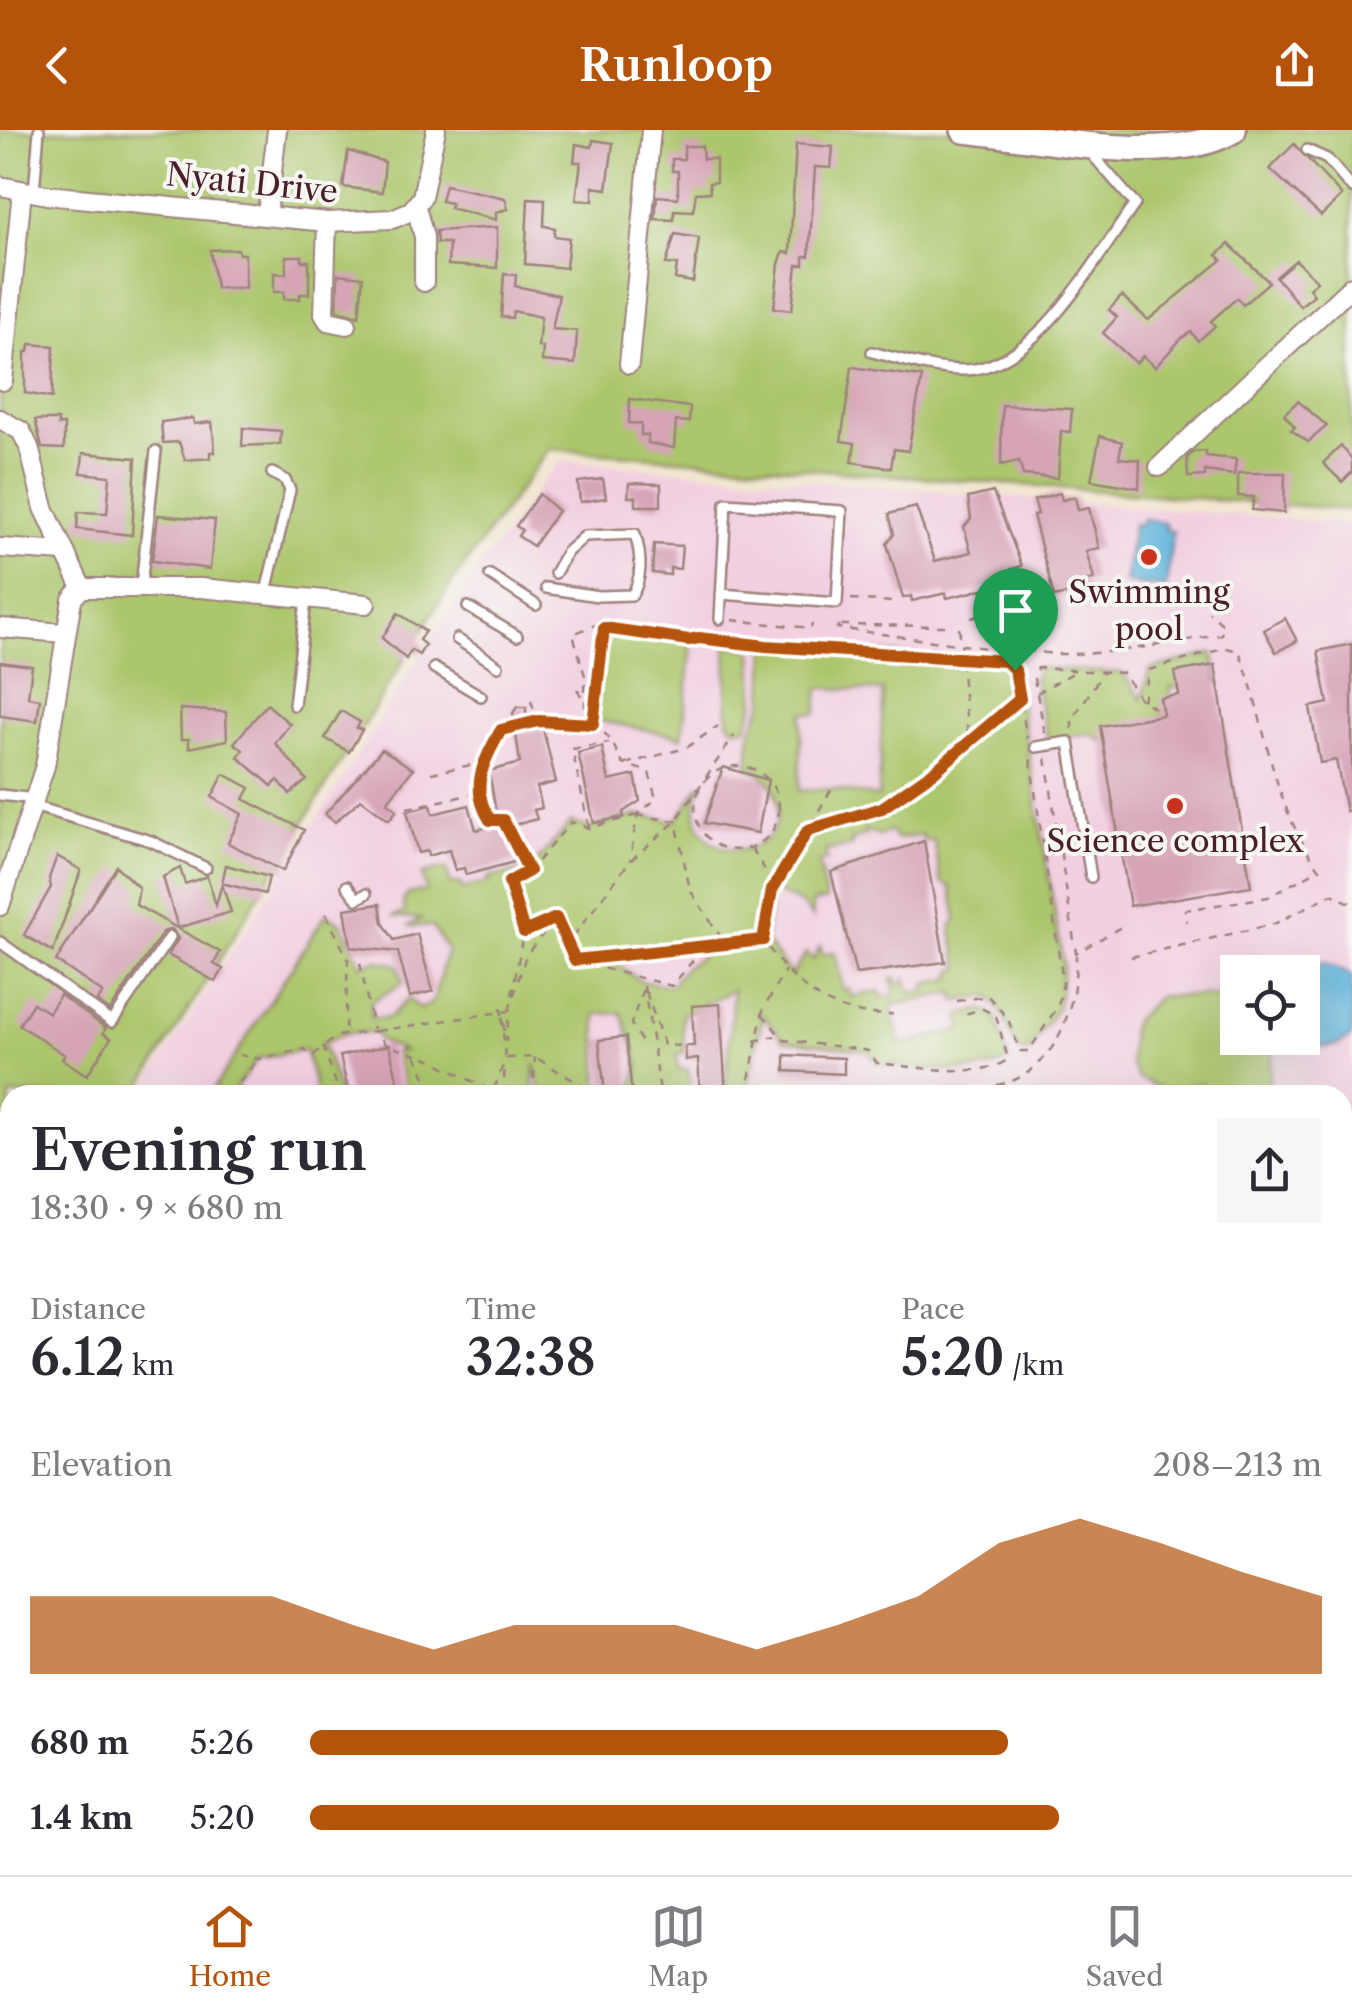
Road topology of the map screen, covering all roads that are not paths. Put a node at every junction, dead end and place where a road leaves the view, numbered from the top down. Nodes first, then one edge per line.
1 (40, 130) edge
2 (277, 130) edge
3 (436, 130) edge
4 (651, 130) edge
5 (964, 130) edge
6 (1233, 130) edge
7 (1082, 142) junction
8 (1306, 150) dead end
9 (0, 186) edge
10 (1352, 188) edge
11 (28, 192) junction
12 (416, 207) junction
13 (267, 214) junction
14 (327, 222) junction
15 (424, 282) dead end
16 (1352, 286) edge
17 (347, 325) dead end
18 (872, 352) dead end
19 (629, 364) dead end
20 (4, 381) dead end
21 (0, 419) edge
22 (156, 451) dead end
23 (1159, 467) dead end
24 (272, 474) dead end
25 (0, 548) edge
26 (65, 552) junction
27 (555, 573) dead end
28 (490, 576) dead end
29 (141, 586) junction
30 (82, 588) junction
31 (546, 588) dead end
32 (266, 592) junction
33 (721, 594) junction
34 (306, 597) junction
35 (366, 604) dead end
36 (536, 605) dead end
37 (468, 606) dead end
38 (720, 619) road end
39 (0, 628) edge
40 (65, 634) junction
41 (517, 636) dead end
42 (457, 639) dead end
43 (498, 666) dead end
44 (434, 668) dead end
45 (481, 696) dead end
46 (294, 705) dead end
47 (1036, 747) dead end
48 (0, 795) edge
49 (34, 802) junction
50 (206, 868) dead end
51 (1091, 877) dead end
52 (346, 886) dead end
53 (366, 894) dead end
54 (0, 906) edge
55 (170, 938) dead end
56 (0, 942) edge

1 - 11 lane
2 - 13 street
3 - 12 street
4 - 19 street
5 - 7 street
6 - 7 street
7 - 18 lane
8 - 10 lane
9 - 11 street, Nyati Drive
11 - 13 street, Nyati Drive
11 - 20 street
12 - 14 street, Nyati Drive
12 - 15 street
13 - 14 street, Nyati Drive
14 - 17 street
16 - 23 street
21 - 26 street
22 - 29 lane
24 - 32 lane
25 - 26 street
26 - 30 street
27 - 31 lane
28 - 36 lane
29 - 30 street
29 - 32 street
30 - 40 street
32 - 34 street
33 - 33 lane
33 - 38 lane
34 - 35 street
34 - 46 lane
37 - 41 lane
39 - 40 street
40 - 49 street
42 - 43 lane
44 - 45 lane
47 - 51 lane
48 - 49 lane
49 - 50 lane
49 - 54 street
52 - 53 lane
55 - 56 lane

